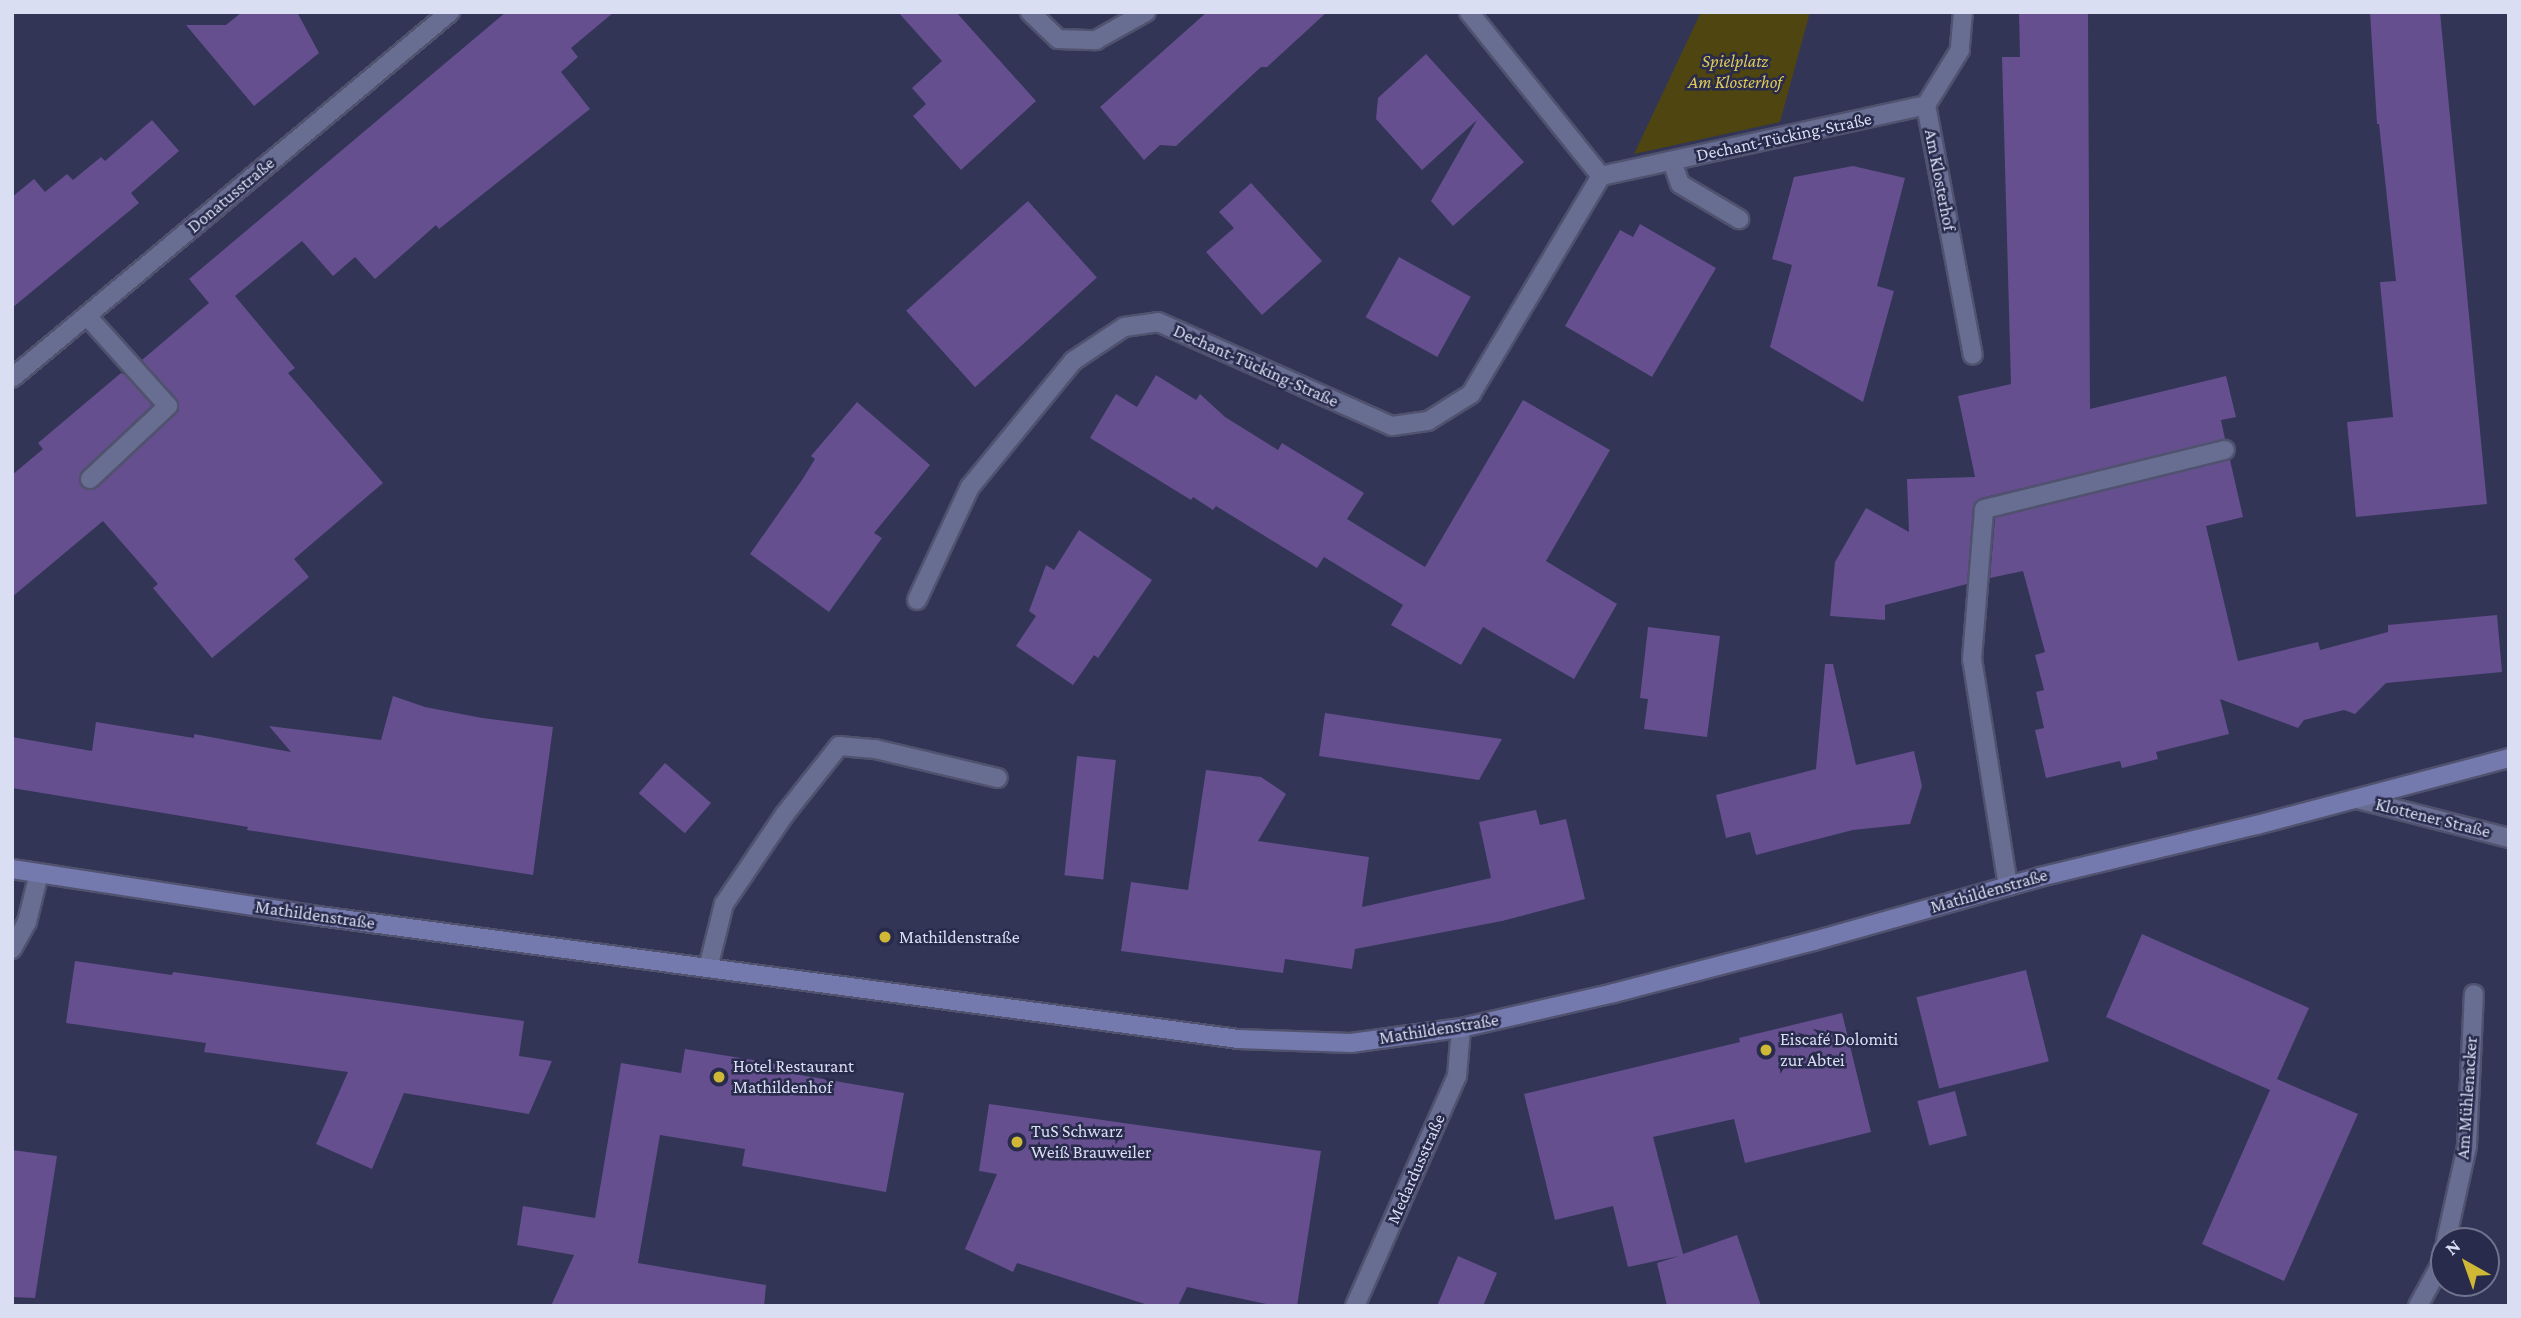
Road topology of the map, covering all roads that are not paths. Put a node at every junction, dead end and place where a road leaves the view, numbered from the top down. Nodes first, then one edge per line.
1 (450, 12) edge
2 (1030, 12) edge
3 (1146, 12) edge
4 (1469, 12) edge
5 (1963, 12) edge
6 (1926, 105) junction
7 (1672, 161) junction
8 (1601, 176) junction
9 (1740, 219) dead end
10 (88, 316) junction
11 (1973, 355) dead end
12 (12, 379) edge
13 (2225, 450) dead end
14 (90, 479) dead end
15 (918, 600) dead end
16 (2509, 758) edge
17 (998, 778) dead end
18 (2357, 799) junction
19 (2509, 838) edge
20 (12, 869) edge
21 (39, 873) junction
22 (2008, 886) junction
23 (12, 949) edge
24 (708, 968) junction
25 (2474, 994) dead end
26 (1461, 1028) junction
27 (2449, 1227) edge
28 (2430, 1284) edge
29 (1355, 1306) edge
30 (2418, 1306) edge

1 - 10 street, Donatusstraße
2 - 3 street
4 - 8 street
5 - 6 street, Am Klosterhof
6 - 7 street, Dechant-Tücking-Straße
6 - 11 street, Am Klosterhof
7 - 8 street, Dechant-Tücking-Straße
7 - 9 street
8 - 15 street, Dechant-Tücking-Straße
10 - 12 street, Donatusstraße
10 - 14 street
13 - 22 street
16 - 18 street, Mathildenstraße
17 - 24 street
18 - 19 street, Klottener Straße
18 - 22 street, Mathildenstraße
20 - 21 street, Mathildenstraße
21 - 23 street
21 - 24 street, Mathildenstraße
22 - 26 street, Mathildenstraße
24 - 26 street, Mathildenstraße
25 - 27 street, Am Mühlenacker
26 - 29 street, Medardusstraße
28 - 30 street

